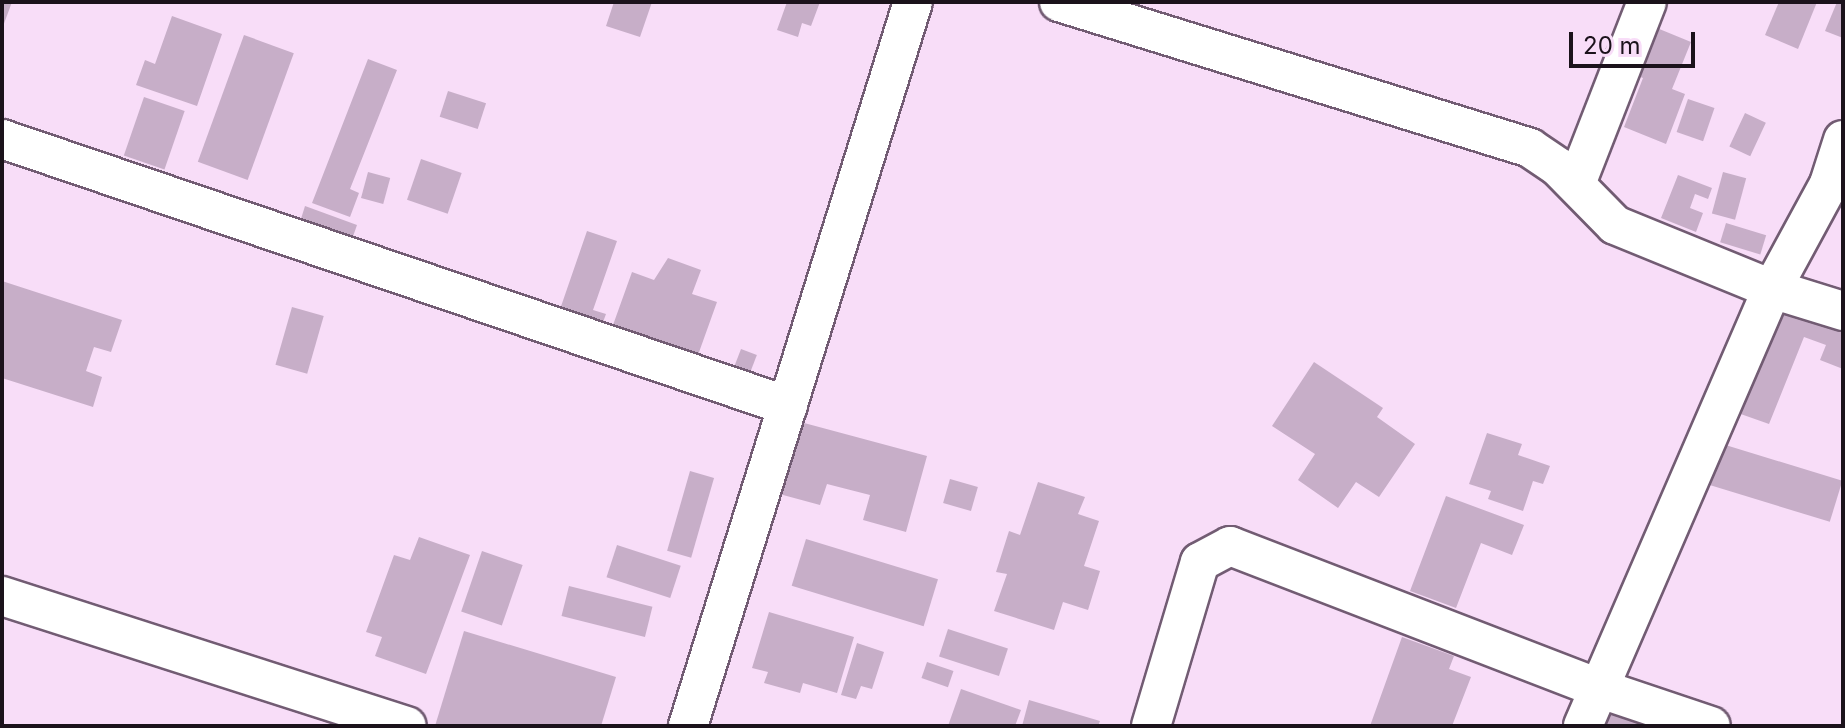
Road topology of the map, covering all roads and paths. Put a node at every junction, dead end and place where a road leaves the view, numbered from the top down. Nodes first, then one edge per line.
1 (913, 2) edge
2 (1059, 2) edge
3 (1647, 2) edge
4 (2, 139) edge
5 (1843, 140) edge
6 (1576, 184) junction
7 (1772, 289) junction
8 (1843, 311) edge
9 (788, 406) junction
10 (2, 596) edge
11 (1598, 688) junction
12 (407, 726) edge
13 (688, 726) edge
14 (1151, 726) edge
15 (1583, 726) edge
16 (1711, 726) edge

1 - 9 street
2 - 6 street
3 - 6 street
4 - 9 street
5 - 7 street
6 - 7 street
7 - 8 street
7 - 11 street
9 - 13 street
10 - 12 street
11 - 14 street
11 - 15 street
11 - 16 street

